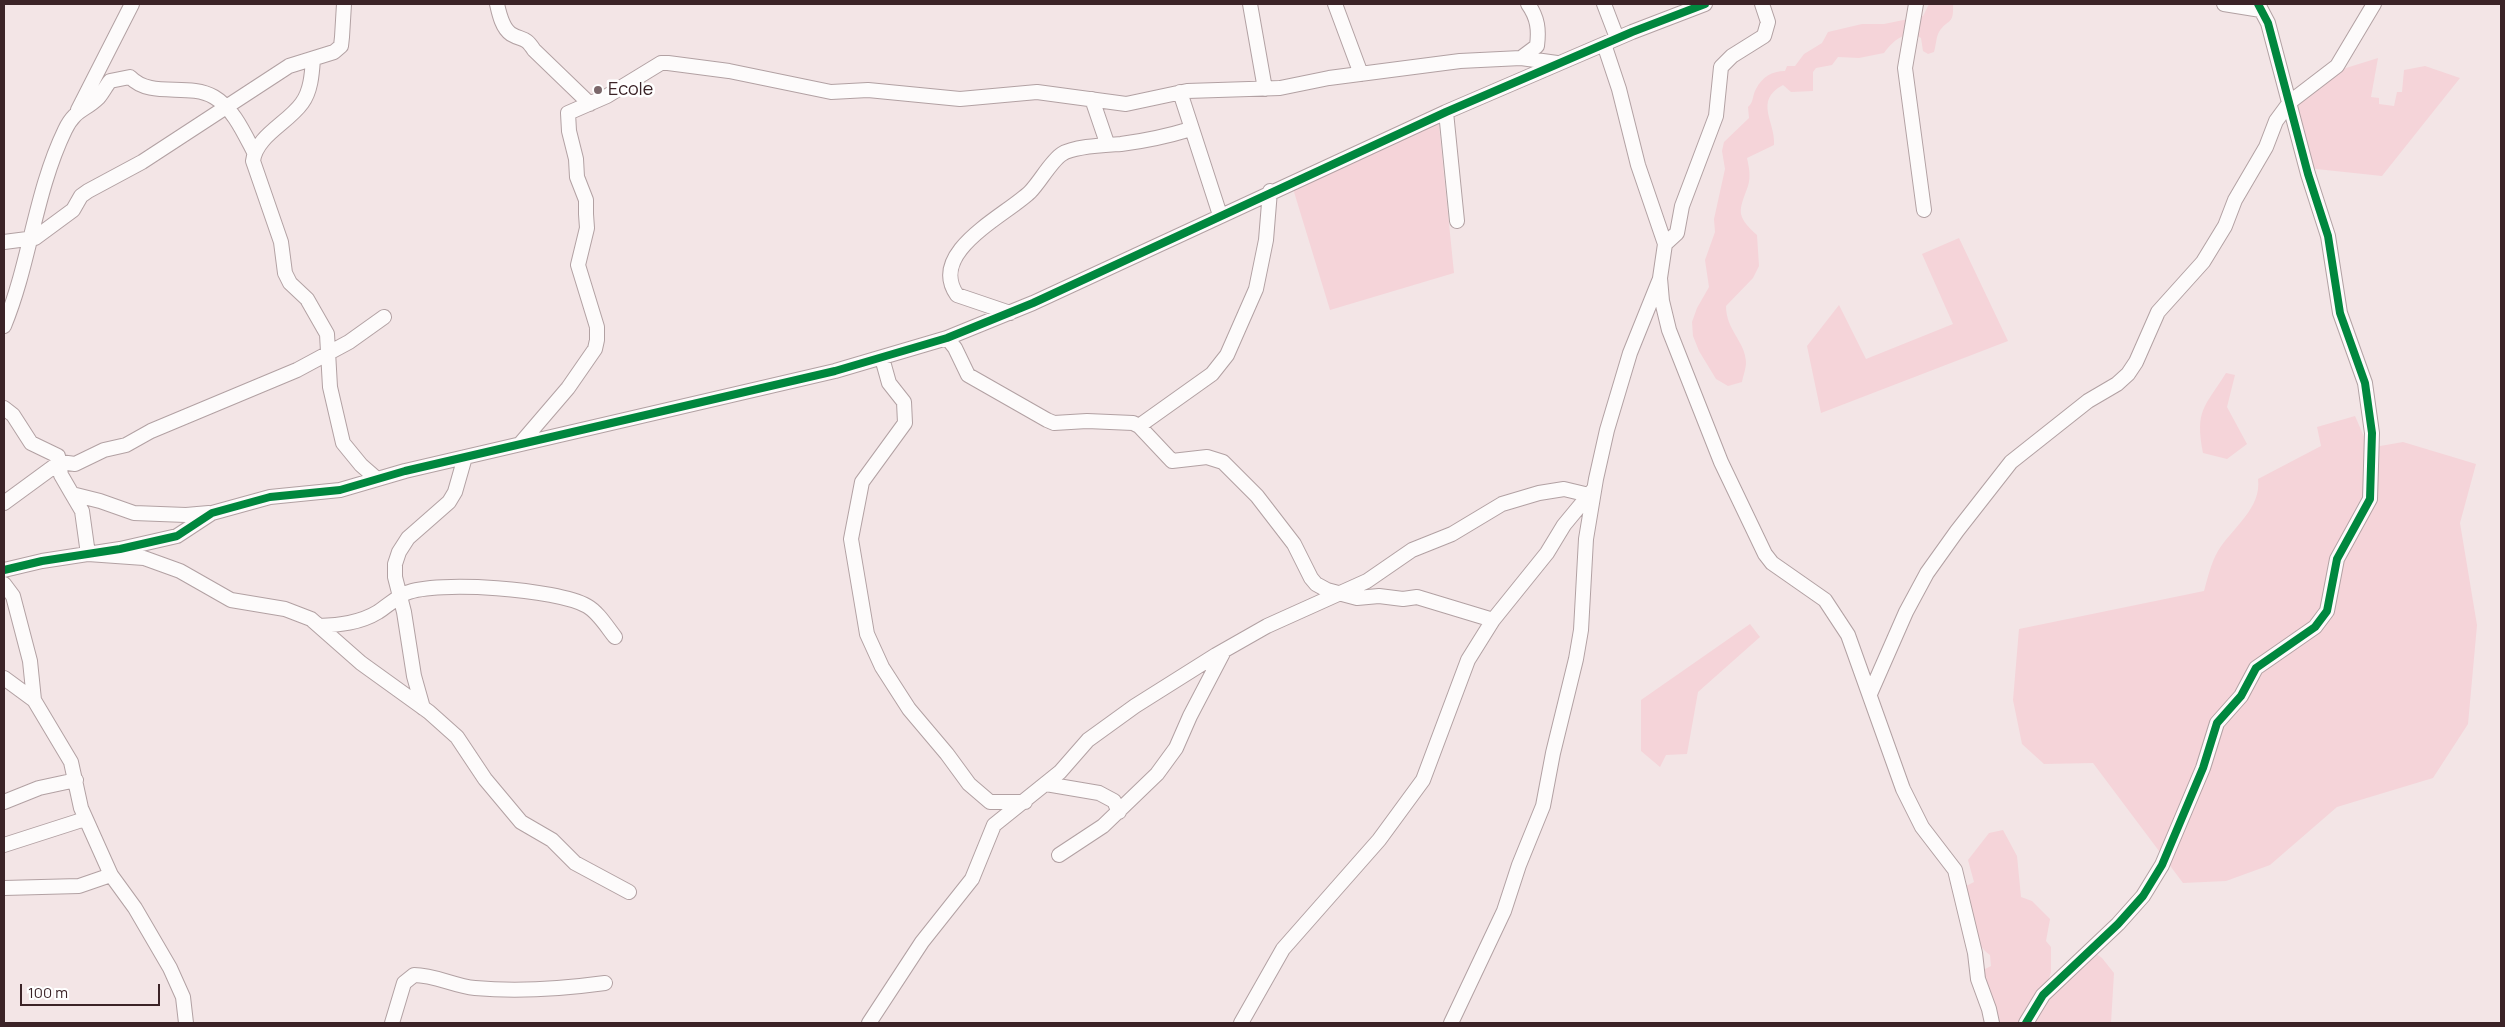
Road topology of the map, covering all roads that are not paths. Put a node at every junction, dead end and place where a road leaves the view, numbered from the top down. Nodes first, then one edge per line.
1 (132, 4) edge
2 (344, 4) edge
3 (497, 4) edge
4 (1250, 4) edge
5 (1334, 4) edge
6 (1528, 4) edge
7 (1604, 4) edge
8 (1705, 4) edge
9 (1762, 4) edge
10 (1916, 4) edge
11 (2224, 4) edge
12 (2374, 4) edge
13 (2260, 7) edge
14 (1617, 38) junction
15 (1604, 44) junction
16 (313, 58) junction
17 (1521, 58) junction
18 (1559, 63) junction
19 (1361, 74) junction
20 (1265, 89) junction
21 (1180, 92) junction
22 (1092, 98) junction
23 (2290, 102) junction
24 (590, 104) junction
25 (227, 107) junction
26 (78, 110) junction
27 (1446, 112) junction
28 (1192, 129) junction
29 (1107, 143) junction
30 (254, 152) junction
31 (1270, 191) junction
32 (1924, 210) dead end
33 (1220, 215) junction
34 (1457, 221) dead end
35 (30, 239) junction
36 (4, 242) edge
37 (1665, 244) junction
38 (1660, 278) junction
39 (1010, 313) junction
40 (384, 317) dead end
41 (4, 326) edge
42 (947, 338) junction
43 (328, 353) junction
44 (882, 358) junction
45 (4, 408) edge
46 (1139, 426) junction
47 (520, 444) junction
48 (465, 457) junction
49 (60, 462) junction
50 (377, 479) junction
51 (1591, 492) junction
52 (72, 494) junction
53 (4, 503) edge
54 (212, 513) junction
55 (88, 554) junction
56 (4, 570) edge
57 (4, 584) edge
58 (1340, 594) junction
59 (399, 597) junction
60 (1493, 620) junction
61 (319, 626) junction
62 (615, 637) dead end
63 (1224, 650) junction
64 (4, 678) edge
65 (1870, 694) junction
66 (34, 700) junction
67 (423, 708) junction
68 (76, 780) junction
69 (1046, 784) junction
70 (4, 802) edge
71 (1024, 802) junction
72 (1119, 812) junction
73 (85, 819) junction
74 (4, 846) edge
75 (1059, 855) dead end
76 (111, 875) junction
77 (4, 888) edge
78 (629, 892) dead end
79 (605, 983) dead end
80 (186, 1023) edge
81 (392, 1023) edge
82 (869, 1023) edge
83 (1241, 1023) edge
84 (1451, 1023) edge
85 (1992, 1023) edge
86 (2026, 1023) edge

1 - 26 street
2 - 16 street
3 - 24 street
4 - 20 street
5 - 19 street
6 - 17 street
7 - 14 street
8 - 14 street
9 - 37 street
10 - 32 street
11 - 13 street
12 - 23 street
13 - 23 street
14 - 15 street
15 - 18 street
15 - 37 street
16 - 25 street
16 - 30 street
17 - 18 street
17 - 19 street
18 - 27 street
19 - 20 street
20 - 21 street
21 - 22 street
21 - 28 street
22 - 24 street
22 - 29 street
23 - 65 street
23 - 86 street
24 - 47 street
25 - 26 street
25 - 30 street
25 - 35 street
26 - 35 street
27 - 31 street
27 - 34 street
28 - 29 street
28 - 33 street
29 - 39 street
30 - 43 street
31 - 33 street
31 - 46 street
33 - 39 street
35 - 36 street
35 - 41 street
37 - 38 street
38 - 51 street
38 - 65 street
39 - 42 street
40 - 43 street
42 - 44 street
42 - 46 street
43 - 49 street
43 - 50 street
44 - 47 street
44 - 71 street
45 - 49 street
46 - 58 street
47 - 48 street
48 - 50 street
48 - 59 street
49 - 52 street
49 - 53 street
50 - 54 street
51 - 58 street
51 - 60 street
51 - 84 street
52 - 54 street
52 - 55 street
54 - 55 street
55 - 56 street
55 - 61 street
57 - 66 street
58 - 60 street
58 - 63 street
59 - 61 street
59 - 62 street
59 - 67 street
60 - 83 street
61 - 67 street
63 - 69 street
63 - 72 street
64 - 66 street
65 - 85 street
66 - 68 street
67 - 78 street
68 - 70 street
68 - 73 street
69 - 71 street
69 - 72 street
71 - 82 street
72 - 75 street
73 - 74 street
73 - 76 street
76 - 77 street
76 - 80 street
79 - 81 street

